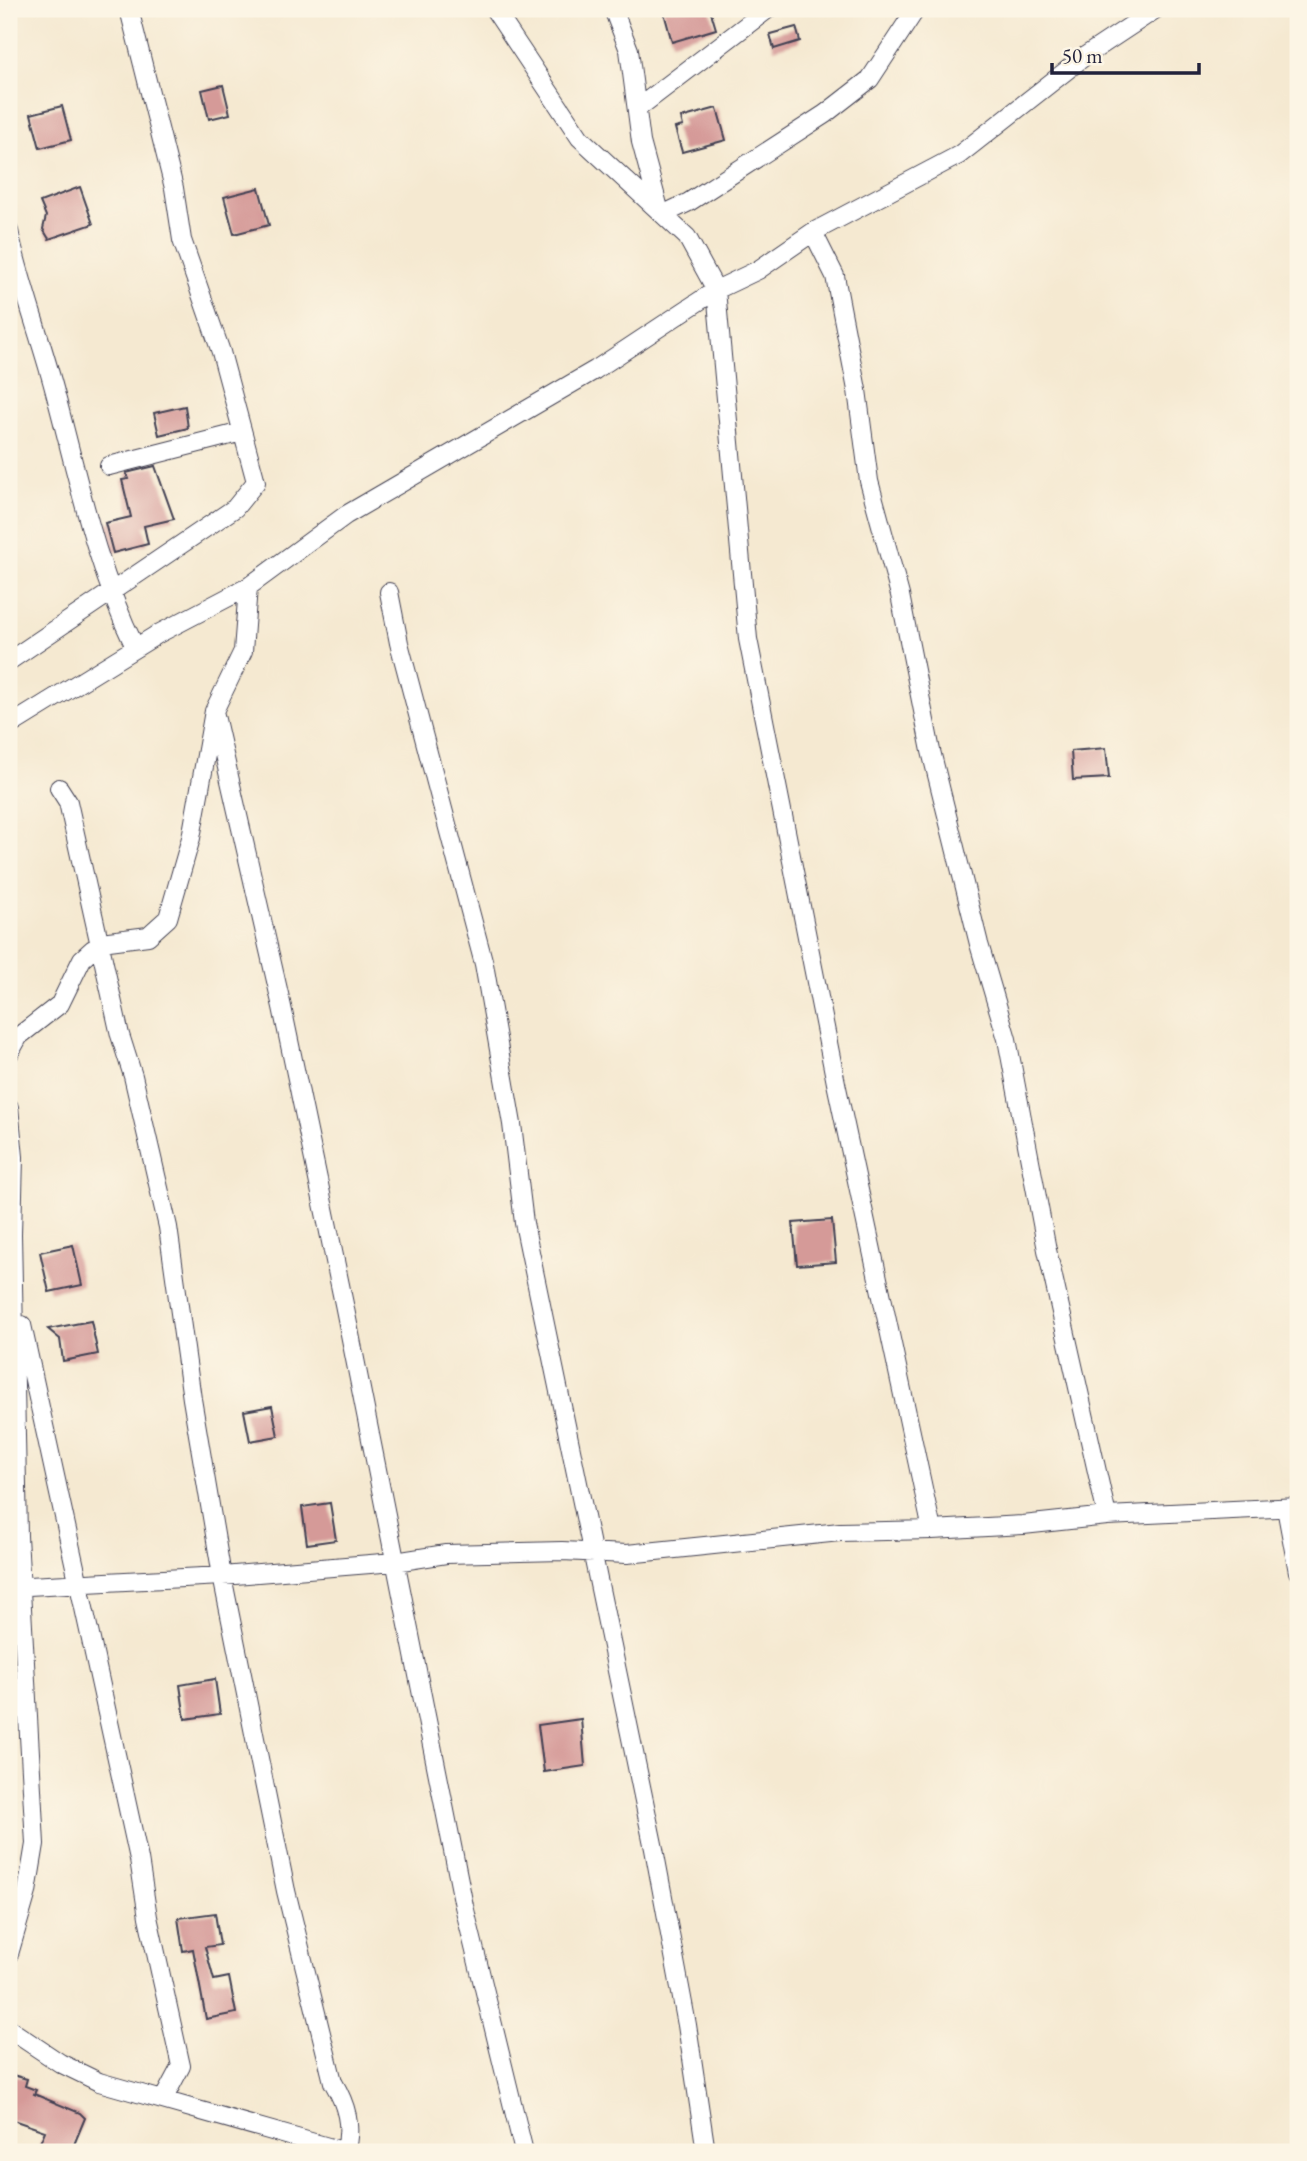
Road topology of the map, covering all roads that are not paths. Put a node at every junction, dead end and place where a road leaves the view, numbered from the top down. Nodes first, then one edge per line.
1 (129, 9) edge
2 (494, 9) edge
3 (613, 9) edge
4 (768, 9) edge
5 (916, 9) edge
6 (1156, 9) edge
7 (638, 108) junction
8 (662, 213) junction
9 (9, 231) edge
10 (813, 232) junction
11 (716, 290) junction
12 (242, 432) junction
13 (109, 466) dead end
14 (248, 587) junction
15 (389, 592) dead end
16 (110, 593) junction
17 (135, 647) junction
18 (9, 661) edge
19 (214, 711) junction
20 (9, 726) edge
21 (58, 788) dead end
22 (99, 945) junction
23 (9, 1054) edge
24 (9, 1107) edge
25 (9, 1285) edge
26 (14, 1306) junction
27 (1292, 1507) edge
28 (1107, 1516) junction
29 (932, 1530) junction
30 (592, 1555) junction
31 (395, 1562) junction
32 (1298, 1572) edge
33 (222, 1576) junction
34 (77, 1586) junction
35 (15, 1587) edge
36 (9, 1954) edge
37 (9, 2029) edge
38 (164, 2098) junction
39 (345, 2152) edge
40 (524, 2152) edge
41 (706, 2152) edge

1 - 12 street
2 - 8 street
3 - 7 street
4 - 7 street
5 - 8 street
6 - 10 street
7 - 8 street
8 - 11 street
9 - 16 street
10 - 11 street
10 - 28 street
11 - 14 street
11 - 29 street
12 - 13 street
12 - 16 street
14 - 17 street
14 - 19 street
15 - 30 street
16 - 17 street
16 - 18 street
17 - 20 street
19 - 22 street
19 - 31 street
21 - 22 street
22 - 23 street
22 - 33 street
24 - 26 street
25 - 26 street
26 - 34 street
26 - 35 street
27 - 28 street
27 - 32 street
28 - 29 street
29 - 30 street
30 - 31 street
30 - 41 street
31 - 33 street
31 - 40 street
33 - 34 street
33 - 39 street
34 - 35 street
34 - 38 street
35 - 36 street
37 - 38 street
38 - 39 street

